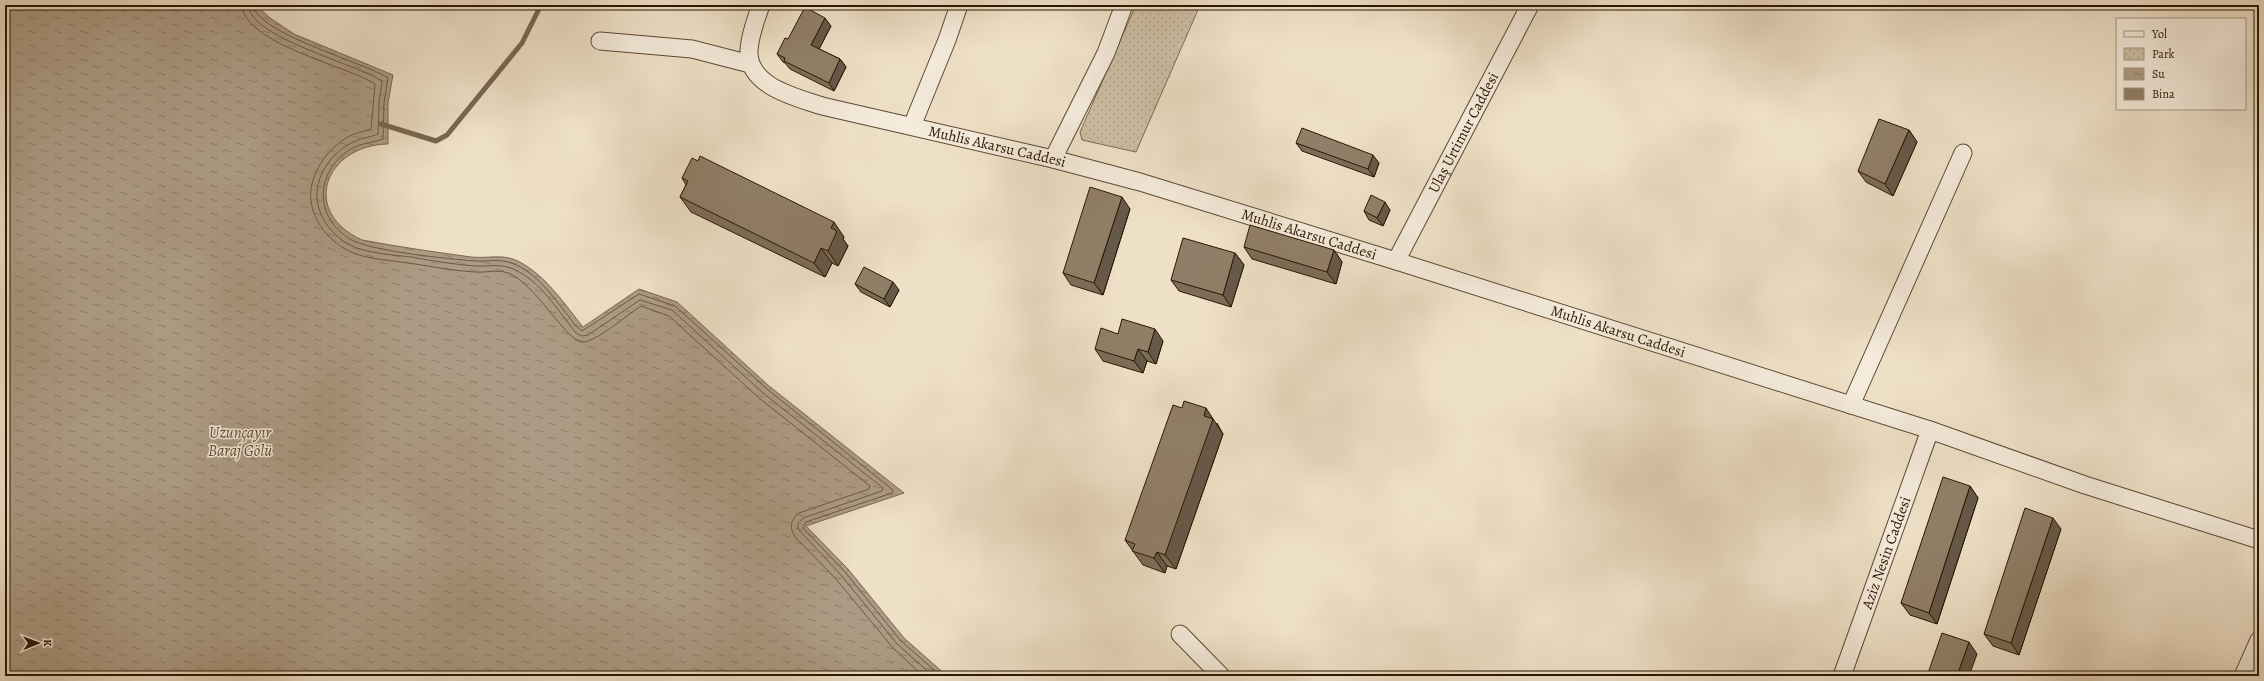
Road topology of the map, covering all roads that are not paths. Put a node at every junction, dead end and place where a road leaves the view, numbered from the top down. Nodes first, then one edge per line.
1 (761, 5) edge
2 (959, 5) edge
3 (1124, 5) edge
4 (1530, 5) edge
5 (600, 42) dead end
6 (750, 64) junction
7 (912, 126) junction
8 (1963, 153) dead end
9 (1053, 158) junction
10 (1396, 261) junction
11 (1851, 405) junction
12 (1930, 430) junction
13 (2259, 540) edge
14 (1180, 634) dead end
15 (2259, 640) edge
16 (1221, 676) edge
17 (1842, 676) edge
18 (2243, 676) edge

1 - 6 street
2 - 7 street
3 - 9 street
4 - 10 street, Ulaş Urtimur Caddesi
5 - 6 street
6 - 7 street, Muhlis Akarsu Caddesi
7 - 9 street, Muhlis Akarsu Caddesi
8 - 11 street
9 - 10 street, Muhlis Akarsu Caddesi
10 - 11 street, Muhlis Akarsu Caddesi
11 - 12 street, Muhlis Akarsu Caddesi
12 - 13 street, Muhlis Akarsu Caddesi
12 - 17 street, Aziz Nesin Caddesi
14 - 16 street
15 - 18 street

